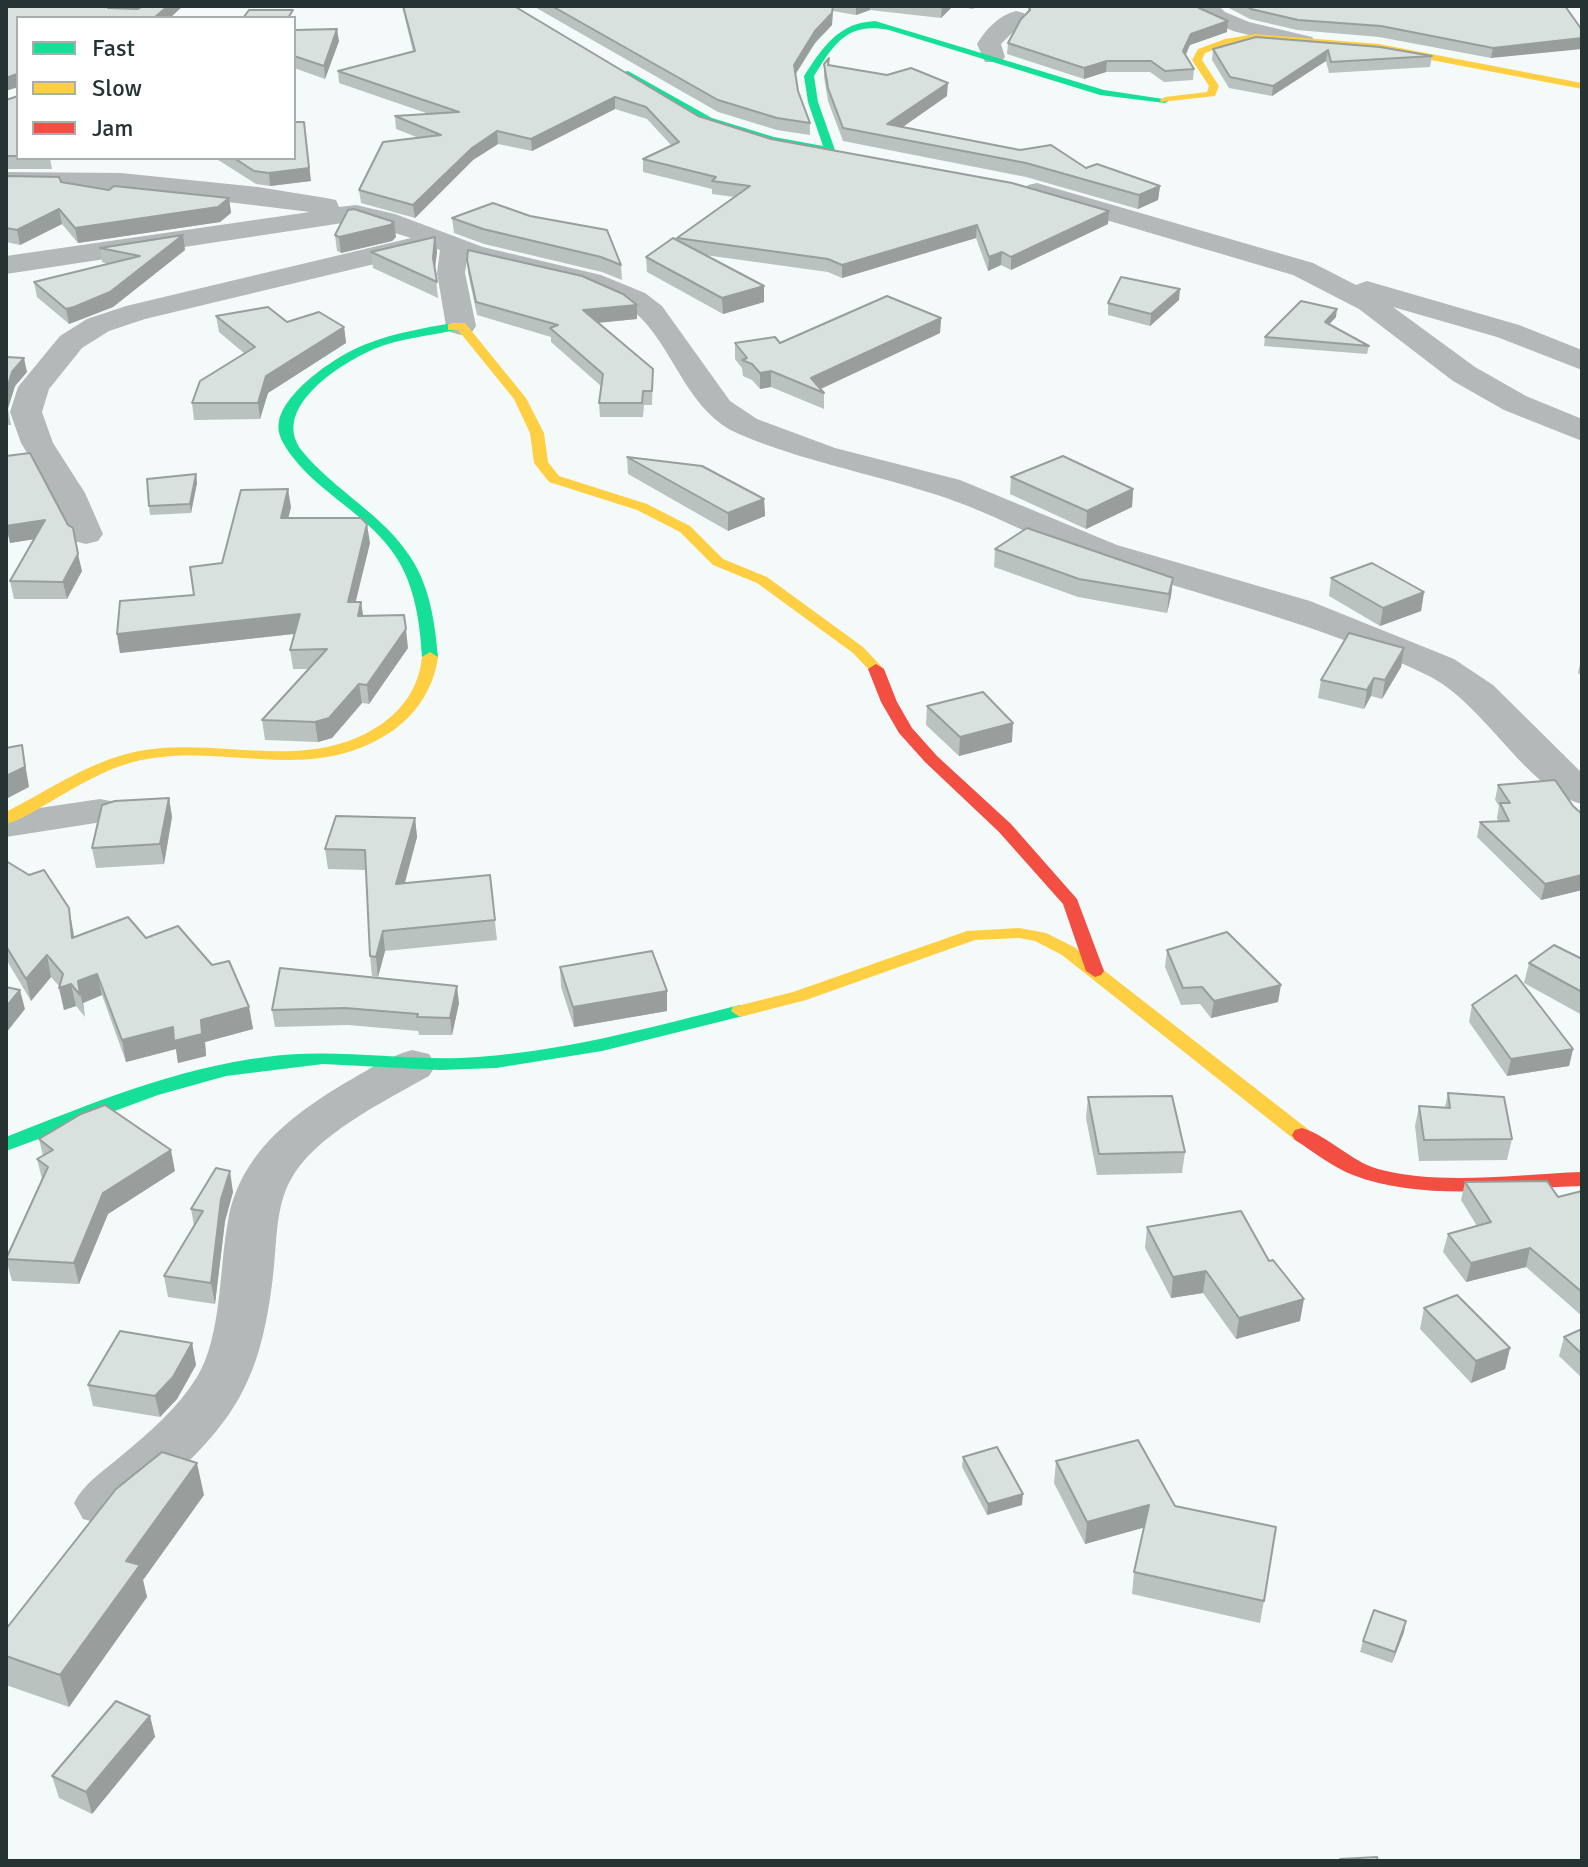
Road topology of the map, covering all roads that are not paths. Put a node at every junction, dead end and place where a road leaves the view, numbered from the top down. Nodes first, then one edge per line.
1 (1208, 6) edge
2 (1016, 18) dead end
3 (1304, 42) junction
4 (993, 57) junction
5 (614, 66) edge
6 (1582, 86) edge
7 (6, 180) edge
8 (1016, 186) edge
9 (356, 213) junction
10 (447, 244) junction
11 (6, 265) edge
12 (1337, 286) junction
13 (461, 326) junction
14 (1582, 361) edge
15 (1582, 431) edge
16 (86, 534) dead end
17 (1582, 792) edge
18 (100, 811) edge
19 (6, 819) edge
20 (6, 825) edge
21 (1095, 971) junction
22 (412, 1065) junction
23 (6, 1144) edge
24 (1582, 1179) edge
25 (103, 1503) edge

1 - 3 street
2 - 4 street
3 - 4 street
3 - 6 street
4 - 5 street
7 - 9 street
8 - 12 street
9 - 10 street
9 - 11 street
10 - 13 street
10 - 16 street
10 - 17 street
12 - 14 street
12 - 15 street
13 - 19 street
13 - 21 street
18 - 20 street
21 - 22 street
21 - 24 street
22 - 23 street
22 - 25 street

